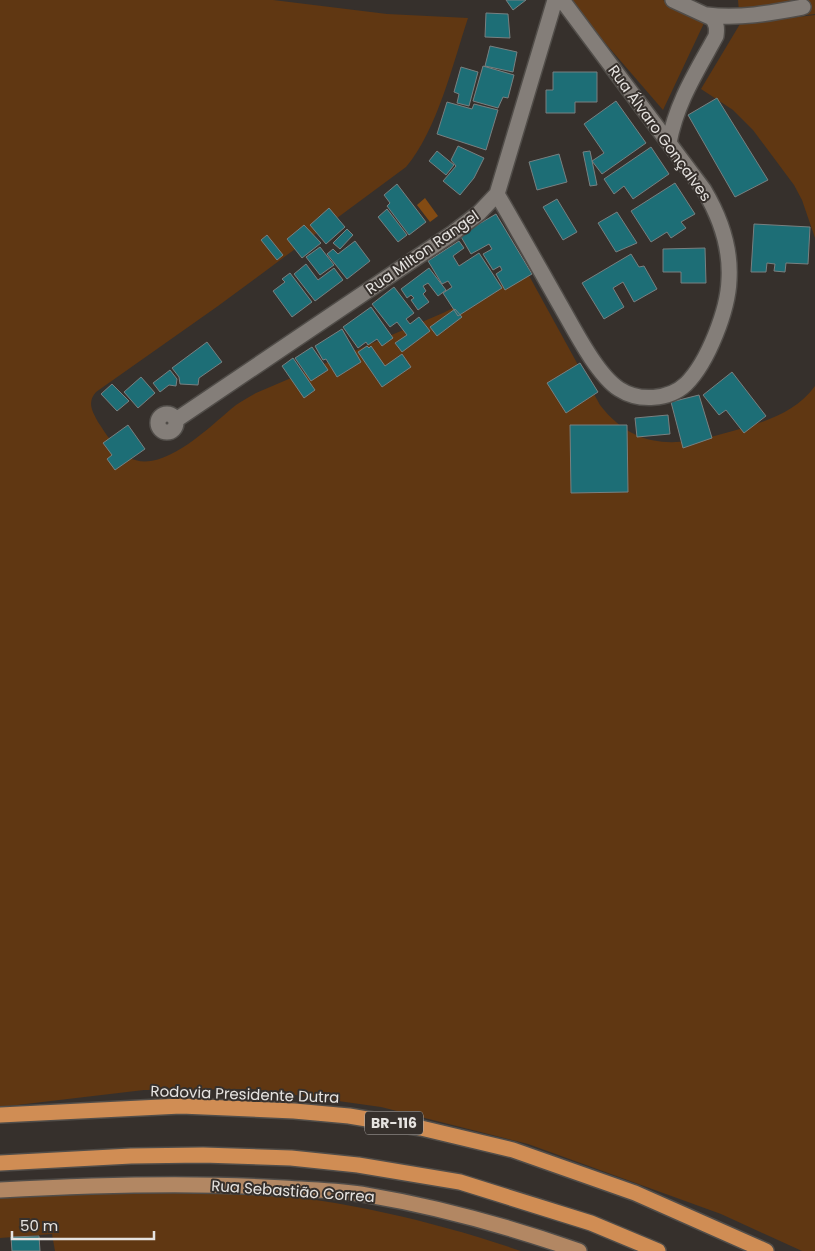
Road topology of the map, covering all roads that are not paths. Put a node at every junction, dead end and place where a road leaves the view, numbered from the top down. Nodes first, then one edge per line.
1 (555, 0) edge
2 (562, 0) edge
3 (673, 0) edge
4 (804, 7) dead end
5 (707, 15) junction
6 (669, 143) junction
7 (497, 194) junction
8 (176, 420) dead end
9 (0, 1115) edge
10 (0, 1163) edge
11 (0, 1190) edge
12 (579, 1251) edge
13 (658, 1251) edge
14 (766, 1251) edge

1 - 7 street, Rua Milton Rangel
2 - 6 street, Rua Álvaro Gonçalves
3 - 5 street
4 - 5 street
5 - 6 street
6 - 7 street, Rua Álvaro Gonçalves
7 - 8 street, Rua Milton Rangel
9 - 14 highway, Rodovia Presidente Dutra / BR-116
10 - 13 highway
11 - 12 main road, Rua Sebastião Correa

